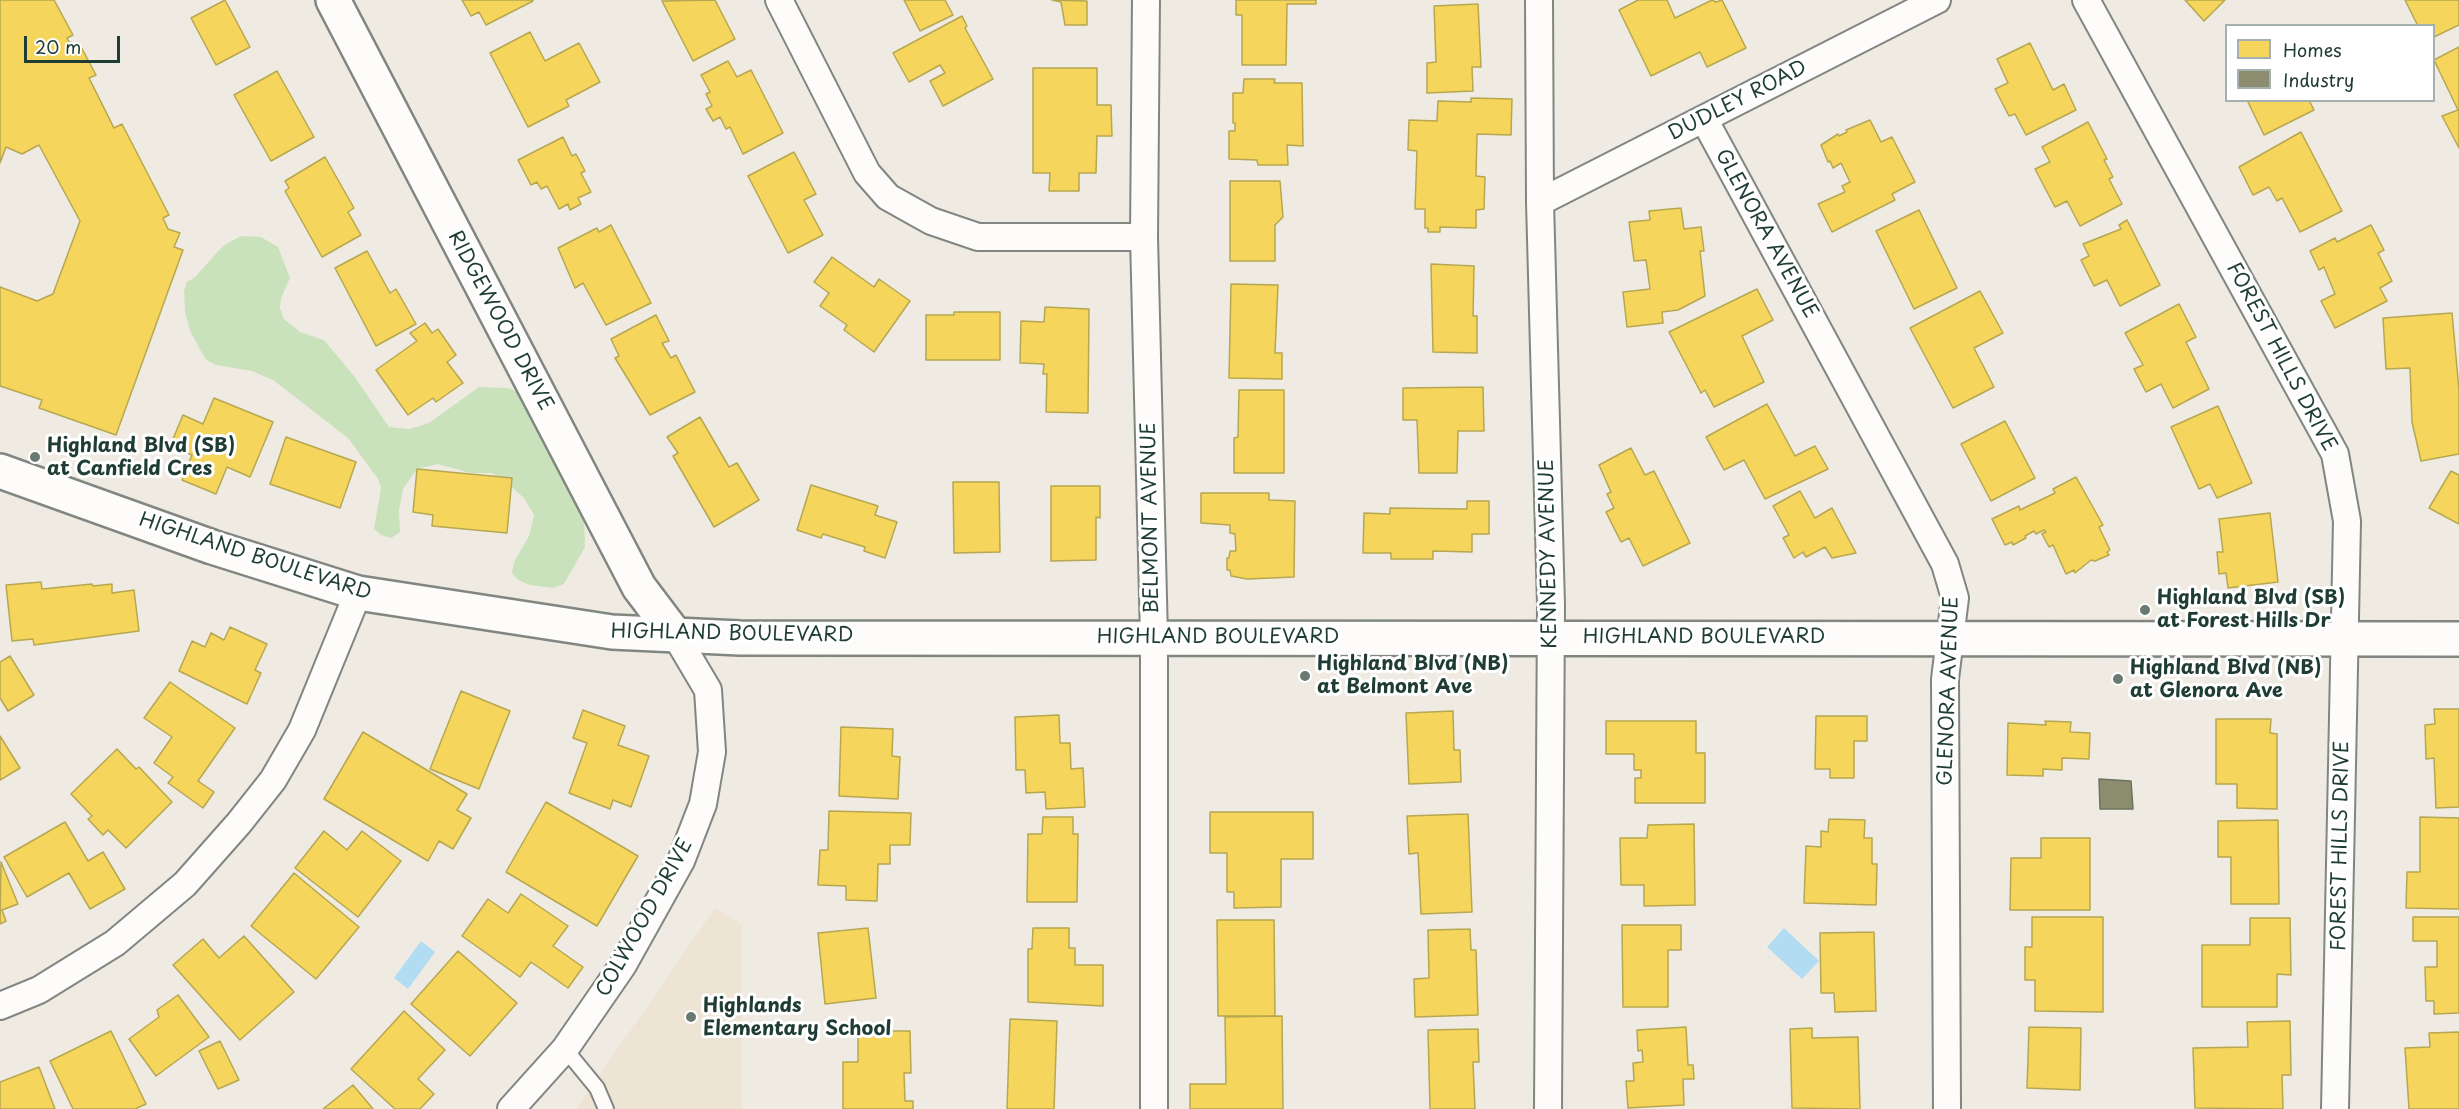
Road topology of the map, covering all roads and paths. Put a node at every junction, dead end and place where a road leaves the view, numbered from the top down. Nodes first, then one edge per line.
1 (333, 0) edge
2 (779, 0) edge
3 (1146, 0) edge
4 (1539, 0) edge
5 (1936, 0) edge
6 (2086, 0) edge
7 (1704, 119) junction
8 (1540, 202) junction
9 (1144, 237) junction
10 (0, 471) edge
11 (358, 593) junction
12 (676, 636) junction
13 (1551, 636) junction
14 (1154, 637) junction
15 (1952, 639) junction
16 (2346, 639) junction
17 (2459, 639) edge
18 (0, 1006) edge
19 (565, 1049) junction
20 (511, 1109) edge
21 (606, 1109) edge
22 (1154, 1109) edge
23 (1548, 1109) edge
24 (1947, 1109) edge
25 (2335, 1109) edge

1 - 12 street, RIDGEWOOD DRIVE
2 - 9 street
3 - 9 street, BELMONT AVENUE
4 - 8 street, KENNEDY AVENUE
5 - 7 street, DUDLEY ROAD
6 - 16 street, FOREST HILLS DRIVE
7 - 8 street, DUDLEY ROAD
7 - 15 street, GLENORA AVENUE
8 - 13 street, KENNEDY AVENUE
9 - 14 street, BELMONT AVENUE
10 - 11 street, HIGHLAND BOULEVARD
11 - 12 street, HIGHLAND BOULEVARD
11 - 18 street
12 - 14 street, HIGHLAND BOULEVARD
12 - 19 street, COLWOOD DRIVE
13 - 14 street, HIGHLAND BOULEVARD
13 - 15 street, HIGHLAND BOULEVARD
13 - 23 street, KENNEDY AVENUE
14 - 22 street, BELMONT AVENUE
15 - 16 street, HIGHLAND BOULEVARD
15 - 24 street, GLENORA AVENUE
16 - 17 street, HIGHLAND BOULEVARD
16 - 25 street, FOREST HILLS DRIVE
19 - 20 street, COLWOOD DRIVE
19 - 21 lane

